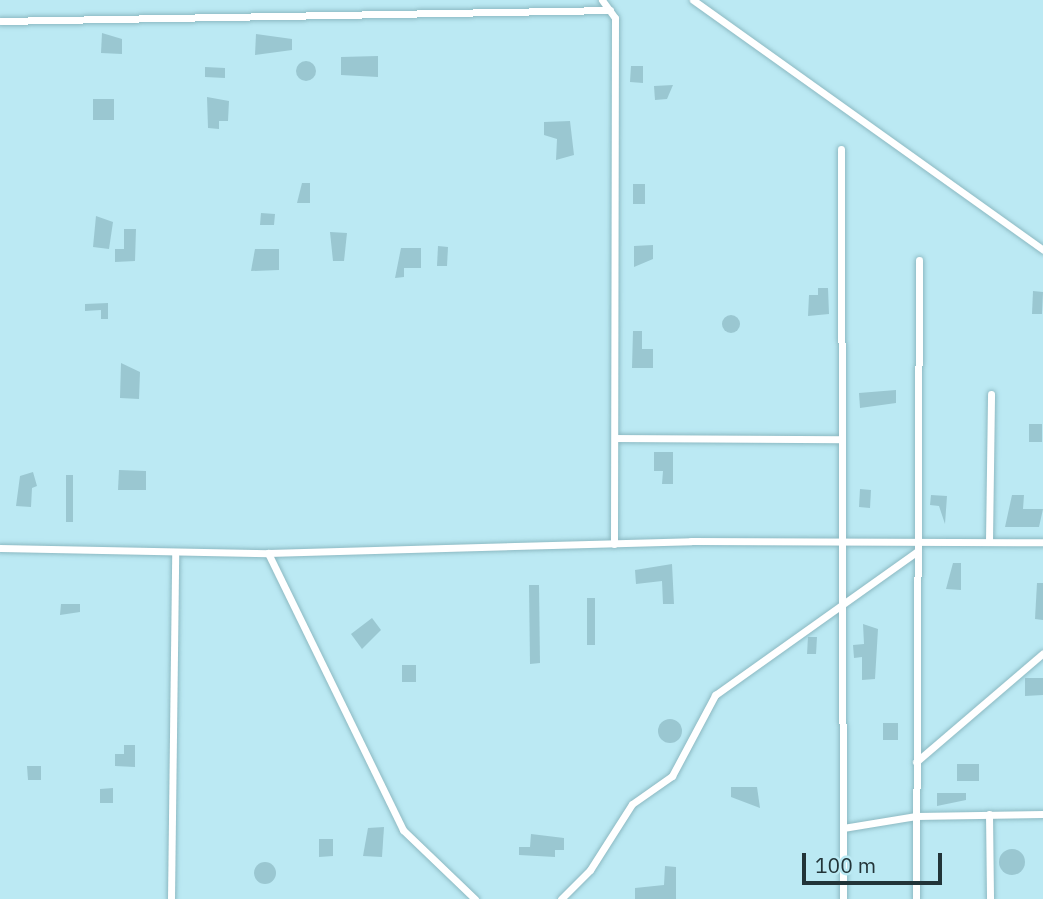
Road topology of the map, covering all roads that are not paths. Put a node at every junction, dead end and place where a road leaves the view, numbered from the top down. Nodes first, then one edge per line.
1 (602, 0) edge
2 (693, 0) edge
3 (610, 10) junction
4 (0, 21) edge
5 (841, 149) dead end
6 (1043, 250) edge
7 (919, 260) dead end
8 (991, 394) dead end
9 (615, 439) junction
10 (840, 439) junction
11 (840, 541) junction
12 (916, 541) junction
13 (989, 541) junction
14 (1043, 542) edge
15 (614, 544) junction
16 (0, 548) edge
17 (175, 552) junction
18 (916, 552) junction
19 (268, 553) junction
20 (840, 606) junction
21 (1043, 653) edge
22 (916, 762) junction
23 (989, 814) junction
24 (1043, 814) edge
25 (916, 816) junction
26 (843, 828) junction
27 (171, 899) edge
28 (475, 899) edge
29 (561, 899) edge
30 (843, 899) edge
31 (916, 899) edge
32 (990, 899) edge

1 - 3 street
2 - 6 street
3 - 4 street
3 - 9 street
5 - 10 street
7 - 12 street
8 - 13 street
9 - 10 street
9 - 15 street
10 - 11 street
11 - 12 street
11 - 15 street
11 - 20 street
12 - 13 street
12 - 18 street
13 - 14 street
15 - 19 street
16 - 17 street
17 - 19 street
17 - 27 street
18 - 20 street
18 - 22 street
19 - 28 street
20 - 26 street
20 - 29 street
21 - 22 street
22 - 25 street
23 - 24 street
23 - 25 street
23 - 32 street
25 - 26 street
25 - 31 street
26 - 30 street

